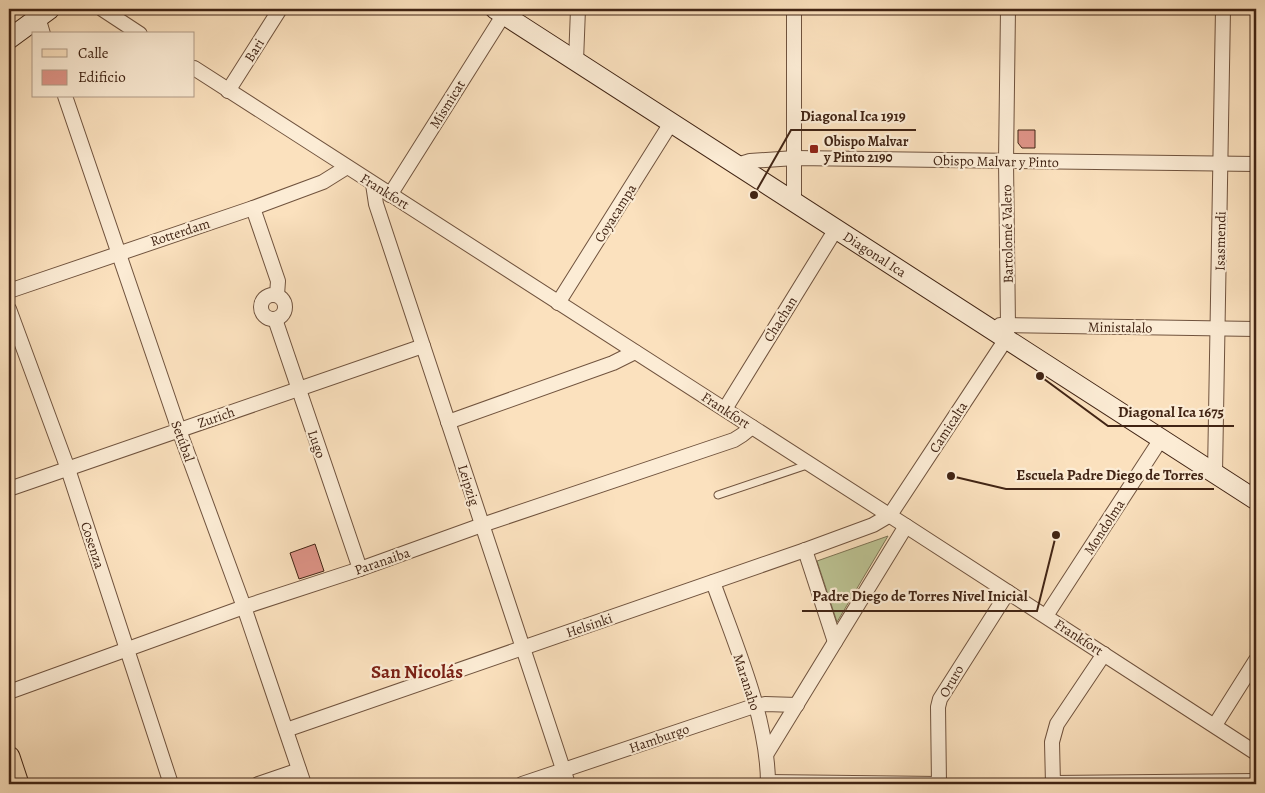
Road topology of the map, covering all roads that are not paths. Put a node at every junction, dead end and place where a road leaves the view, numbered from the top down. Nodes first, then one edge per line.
1 (102, 9) edge
2 (280, 9) edge
3 (578, 9) edge
4 (794, 9) edge
5 (1008, 9) edge
6 (1223, 9) edge
7 (499, 12) edge
8 (44, 20) edge
9 (137, 32) edge
10 (9, 39) edge
11 (576, 61) junction
12 (195, 69) edge
13 (228, 91) junction
14 (66, 98) edge
15 (671, 123) junction
16 (796, 158) junction
17 (1006, 161) junction
18 (1221, 164) junction
19 (1256, 164) edge
20 (737, 165) junction
21 (347, 167) junction
22 (373, 184) junction
23 (390, 195) junction
24 (794, 202) junction
25 (253, 208) junction
26 (836, 229) junction
27 (118, 253) junction
28 (9, 291) edge
29 (558, 302) junction
30 (9, 309) edge
31 (1219, 329) junction
32 (1256, 329) edge
33 (1007, 332) junction
34 (423, 346) junction
35 (635, 352) junction
36 (298, 389) junction
37 (725, 409) junction
38 (448, 422) junction
39 (752, 426) junction
40 (179, 430) junction
41 (1161, 439) junction
42 (811, 464) junction
43 (68, 469) junction
44 (1215, 473) junction
45 (9, 489) edge
46 (718, 495) dead end
47 (1253, 496) edge
48 (890, 516) junction
49 (482, 525) junction
50 (906, 526) junction
51 (805, 550) junction
52 (360, 569) junction
53 (713, 582) junction
54 (1008, 592) junction
55 (244, 607) junction
56 (1046, 616) junction
57 (835, 642) junction
58 (523, 648) junction
59 (128, 649) junction
60 (1104, 654) junction
61 (1256, 660) edge
62 (9, 692) edge
63 (797, 705) junction
64 (756, 706) junction
65 (1214, 725) junction
66 (286, 730) junction
67 (767, 753) junction
68 (1256, 753) edge
69 (9, 757) edge
70 (299, 770) junction
71 (563, 770) junction
72 (1256, 781) edge
73 (768, 783) edge
74 (18, 784) edge
75 (172, 784) edge
76 (258, 784) edge
77 (304, 784) edge
78 (522, 784) edge
79 (568, 784) edge
80 (939, 784) edge
81 (1053, 784) edge

1 - 9 street
2 - 13 street, Bari
3 - 11 street
4 - 16 street
5 - 17 street, Bartolomé Valero
6 - 18 street, Isasmendi
7 - 11 main road, Diagonal Ica
7 - 23 street, Mismicat
8 - 10 main road
11 - 15 main road, Diagonal Ica
12 - 13 street, Frankfort
13 - 21 street, Frankfort
14 - 27 street, Setúbal
15 - 20 main road, Diagonal Ica
15 - 29 street, Coyacampa
16 - 17 street, Obispo Malvar y Pinto
16 - 20 street, Obispo Malvar y Pinto
16 - 24 street
17 - 18 street, Obispo Malvar y Pinto
17 - 33 street, Bartolomé Valero
18 - 19 street, Obispo Malvar y Pinto
18 - 31 street, Isasmendi
20 - 24 main road, Diagonal Ica
21 - 22 street, Frankfort
21 - 25 street, Rotterdam
22 - 23 street, Frankfort
22 - 34 street, Leipzig
23 - 29 street, Frankfort
24 - 26 main road, Diagonal Ica
25 - 27 street, Rotterdam
25 - 36 street, Lugo
26 - 33 main road, Diagonal Ica
26 - 37 street, Chachan
27 - 28 street, Rotterdam
27 - 40 street, Setúbal
29 - 35 street, Frankfort
30 - 43 street, Cosenza
31 - 32 street, Ministalalo
31 - 33 street, Ministalalo
31 - 44 street, Isasmendi
33 - 41 main road, Diagonal Ica
33 - 48 street, Camicalta
34 - 36 street, Zurich
34 - 38 street, Leipzig
35 - 37 street, Frankfort
35 - 38 street
36 - 40 street, Zurich
36 - 52 street, Lugo
37 - 39 street, Frankfort
38 - 49 street, Leipzig
39 - 42 street, Frankfort
39 - 49 street, Paranaiba
40 - 43 street, Zurich
40 - 55 street, Setúbal
41 - 44 main road, Diagonal Ica
41 - 56 street, Mondolma
42 - 46 lane
42 - 48 street, Frankfort
43 - 45 street, Zurich
43 - 59 street, Cosenza
44 - 47 main road, Diagonal Ica
48 - 50 street, Frankfort
48 - 51 street, Helsinki
49 - 52 street, Paranaiba
49 - 58 street, Leipzig
50 - 54 street, Frankfort
50 - 57 street
51 - 53 street, Helsinki
51 - 57 street
52 - 55 street, Paranaiba
53 - 58 street, Helsinki
53 - 64 street, Maranaho
54 - 56 street, Frankfort
54 - 80 street, Oruro
55 - 59 street, Paranaiba
55 - 66 street, Setúbal
56 - 60 street, Frankfort
57 - 63 street
58 - 66 street, Helsinki
58 - 71 street, Leipzig
59 - 62 street, Paranaiba
59 - 75 street, Cosenza
60 - 65 street, Frankfort
60 - 81 street
61 - 65 street
63 - 64 street, Hamburgo
63 - 67 street
64 - 67 street, Maranaho
64 - 71 street, Hamburgo
65 - 68 street, Frankfort
66 - 70 street, Setúbal
67 - 73 street, Maranaho
69 - 74 main road
70 - 76 street
70 - 77 street, Setúbal
71 - 78 street, Hamburgo
71 - 79 street, Leipzig
72 - 81 street
73 - 80 street

